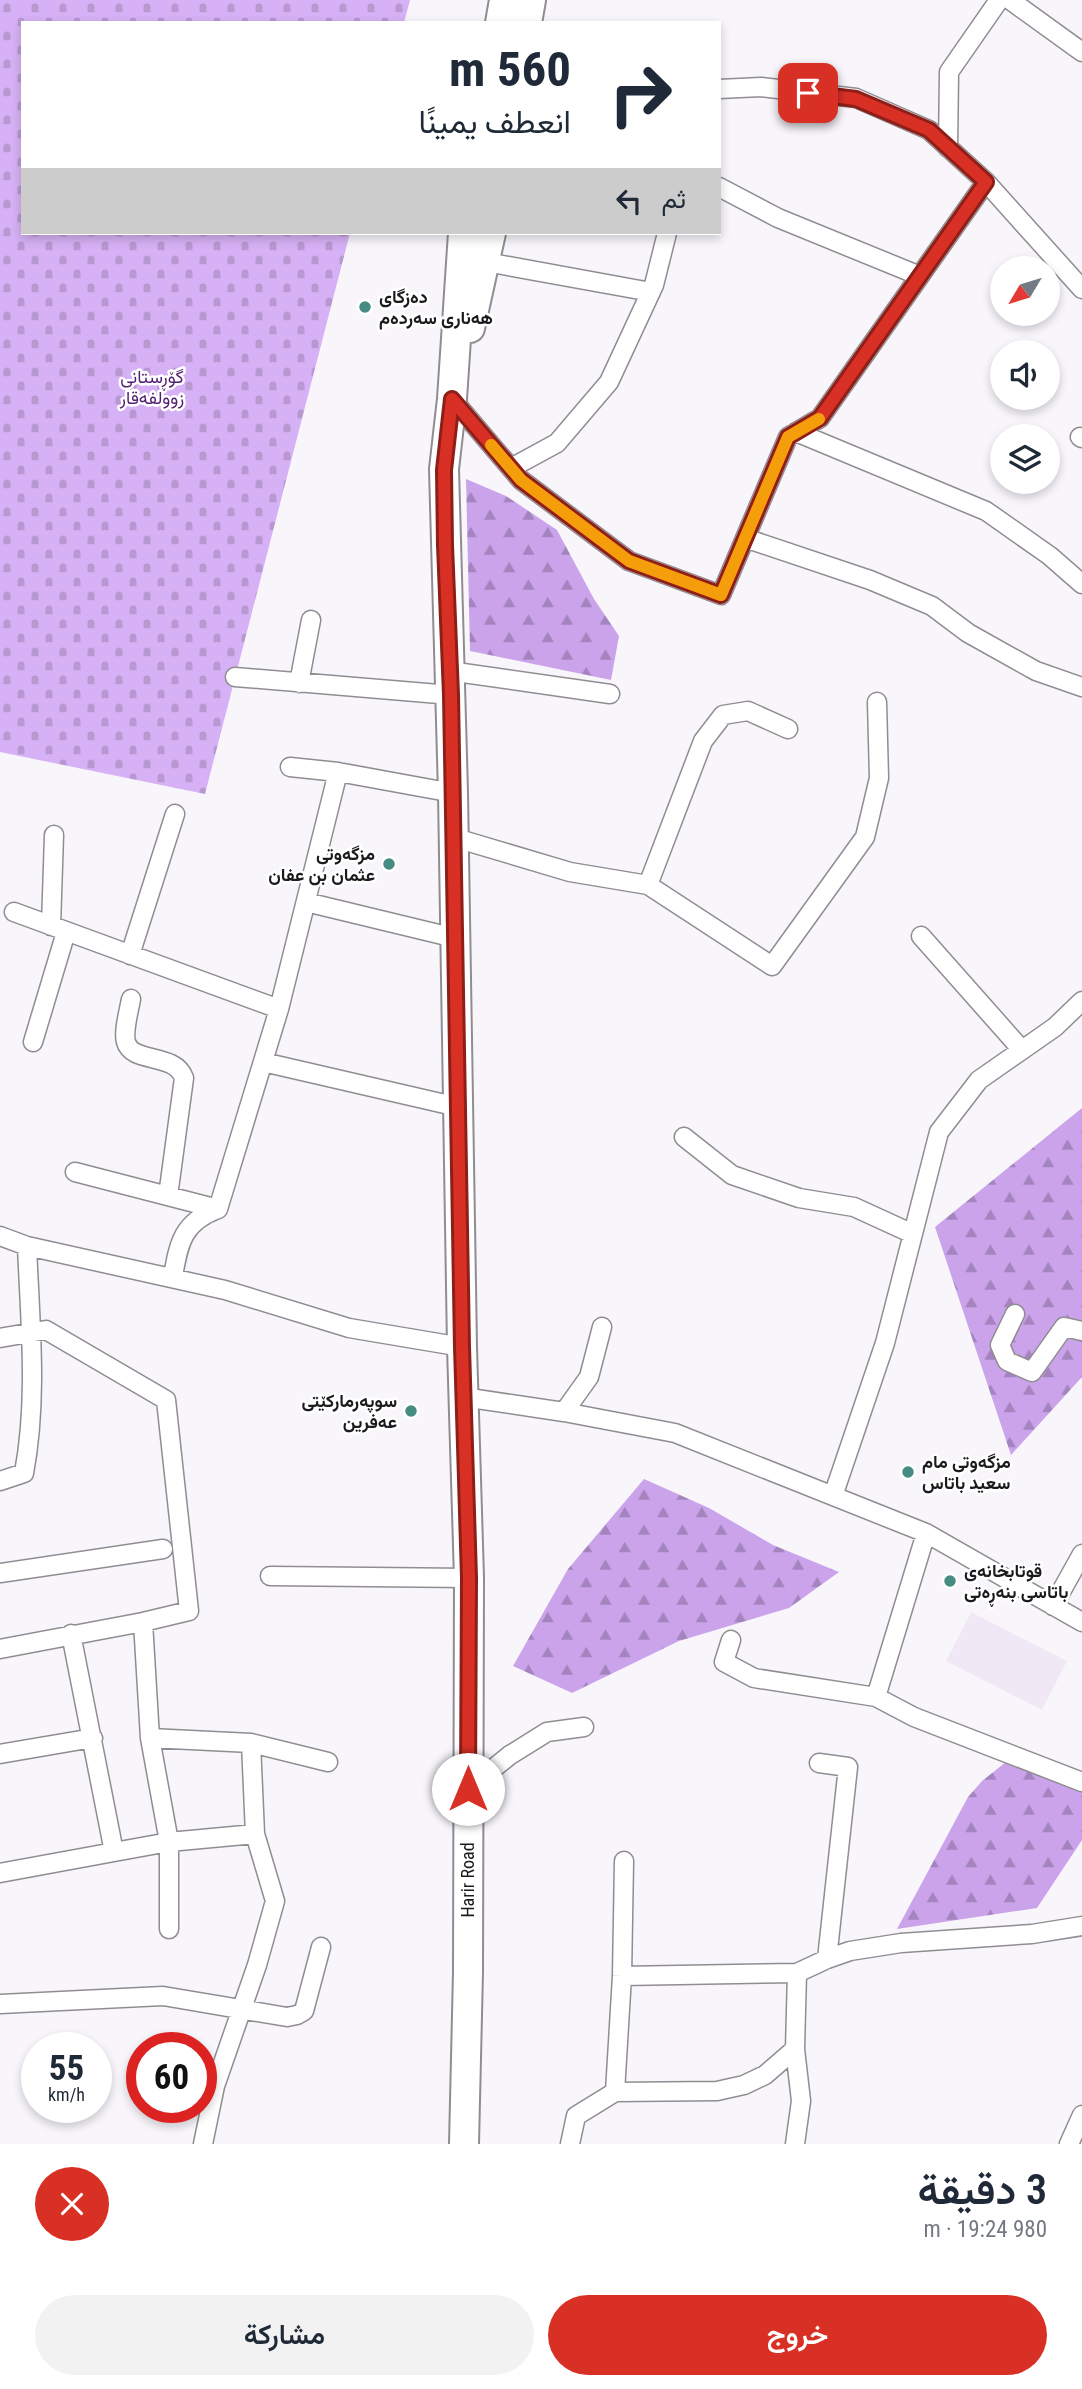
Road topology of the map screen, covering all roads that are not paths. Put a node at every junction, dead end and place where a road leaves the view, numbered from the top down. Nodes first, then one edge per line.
1 (504, 0) edge
2 (531, 0) edge
3 (999, 0) edge
4 (1010, 0) edge
5 (500, 21) edge
6 (527, 21) edge
7 (1082, 51) edge
8 (721, 89) edge
9 (948, 148) junction
10 (986, 182) junction
11 (721, 188) edge
12 (463, 235) edge
13 (491, 235) edge
14 (666, 235) edge
15 (486, 262) junction
16 (919, 276) junction
17 (1082, 289) edge
18 (651, 292) junction
19 (452, 399) junction
20 (796, 432) junction
21 (510, 468) junction
22 (745, 538) junction
23 (1082, 584) edge
24 (311, 620) dead end
25 (235, 677) dead end
26 (299, 683) junction
27 (450, 683) junction
28 (1082, 687) edge
29 (610, 694) dead end
30 (877, 702) dead end
31 (789, 729) dead end
32 (290, 766) dead end
33 (338, 772) junction
34 (453, 793) junction
35 (175, 814) dead end
36 (54, 835) dead end
37 (453, 842) junction
38 (648, 885) junction
39 (306, 902) junction
40 (14, 912) dead end
41 (59, 929) junction
42 (921, 936) dead end
43 (455, 938) junction
44 (130, 955) junction
45 (131, 999) dead end
46 (1082, 1001) edge
47 (279, 1009) junction
48 (33, 1042) dead end
49 (1022, 1050) junction
50 (263, 1062) junction
51 (458, 1107) junction
52 (684, 1137) dead end
53 (75, 1172) dead end
54 (168, 1196) junction
55 (218, 1209) junction
56 (913, 1234) junction
57 (0, 1236) edge
58 (27, 1246) junction
59 (173, 1276) junction
60 (1015, 1314) dead end
61 (602, 1327) dead end
62 (1082, 1331) edge
63 (30, 1333) junction
64 (0, 1338) edge
65 (462, 1347) junction
66 (463, 1396) junction
67 (564, 1412) junction
68 (0, 1481) edge
69 (833, 1496) junction
70 (926, 1533) junction
71 (163, 1549) dead end
72 (1082, 1554) edge
73 (0, 1573) edge
74 (270, 1576) dead end
75 (469, 1578) junction
76 (1053, 1606) junction
77 (143, 1622) junction
78 (1082, 1622) edge
79 (71, 1634) junction
80 (731, 1640) dead end
81 (0, 1649) edge
82 (876, 1698) junction
83 (584, 1727) dead end
84 (93, 1738) junction
85 (150, 1738) junction
86 (251, 1743) junction
87 (0, 1754) edge
88 (328, 1762) dead end
89 (819, 1763) dead end
90 (1082, 1782) edge
91 (468, 1789) junction
92 (255, 1833) junction
93 (169, 1842) junction
94 (114, 1852) junction
95 (624, 1861) dead end
96 (0, 1872) edge
97 (1082, 1926) edge
98 (169, 1929) dead end
99 (321, 1947) dead end
100 (827, 1959) junction
101 (797, 1973) junction
102 (622, 1976) junction
103 (0, 2004) edge
104 (242, 2010) junction
105 (795, 2049) junction
106 (615, 2092) junction
107 (1081, 2119) edge
108 (202, 2144) edge
109 (464, 2144) edge
110 (570, 2144) edge
111 (795, 2144) edge
112 (1069, 2144) edge

1 - 5 main road
2 - 6 main road
3 - 9 street
4 - 7 street
8 - 9 street
9 - 10 street
10 - 16 street
10 - 17 street
11 - 16 street
12 - 19 main road
13 - 15 main road
14 - 18 street
15 - 18 street
15 - 19 main road
16 - 20 street
18 - 21 street
19 - 21 street
19 - 27 main road, Harir Road
20 - 22 street
20 - 23 street
21 - 22 street
22 - 28 street
24 - 26 street
25 - 26 street
26 - 27 street
27 - 29 street
27 - 34 main road, Harir Road
30 - 38 street
31 - 38 street
32 - 33 street
33 - 34 street
33 - 39 street
34 - 37 main road, Harir Road
35 - 44 street
36 - 41 street
37 - 38 street
37 - 43 main road, Harir Road
39 - 43 street
39 - 47 street
40 - 41 street
41 - 44 street
41 - 48 street
42 - 49 street
43 - 51 main road, Harir Road
44 - 47 street
45 - 54 street
46 - 49 street
47 - 50 street
49 - 56 street
50 - 51 street
50 - 55 street
51 - 65 main road, Harir Road
52 - 56 street
53 - 54 street
54 - 55 street
55 - 59 street
56 - 69 street
57 - 58 street
58 - 59 street
58 - 63 street
59 - 65 street
60 - 62 street
61 - 67 street
63 - 64 street
63 - 68 street
63 - 77 street
65 - 66 main road, Harir Road
66 - 67 street
66 - 75 main road, Harir Road
67 - 69 street
69 - 70 street
70 - 76 street
70 - 82 street
71 - 73 street
72 - 76 street
74 - 75 street
75 - 91 main road, Harir Road
76 - 78 street
77 - 79 street
77 - 85 street
79 - 81 street
79 - 84 street
80 - 82 street
82 - 90 street
83 - 91 street
84 - 87 street
84 - 94 street
85 - 86 street
85 - 93 street
86 - 88 street
86 - 92 street
89 - 100 street
91 - 109 main road, Harir Road
92 - 93 street
92 - 104 street
93 - 94 street
93 - 98 street
94 - 96 street
95 - 102 street
97 - 100 street
99 - 104 street
100 - 101 street
101 - 102 street
101 - 105 street
102 - 106 street
103 - 104 street
104 - 108 street
105 - 106 street
105 - 111 street
106 - 110 street
107 - 112 street

